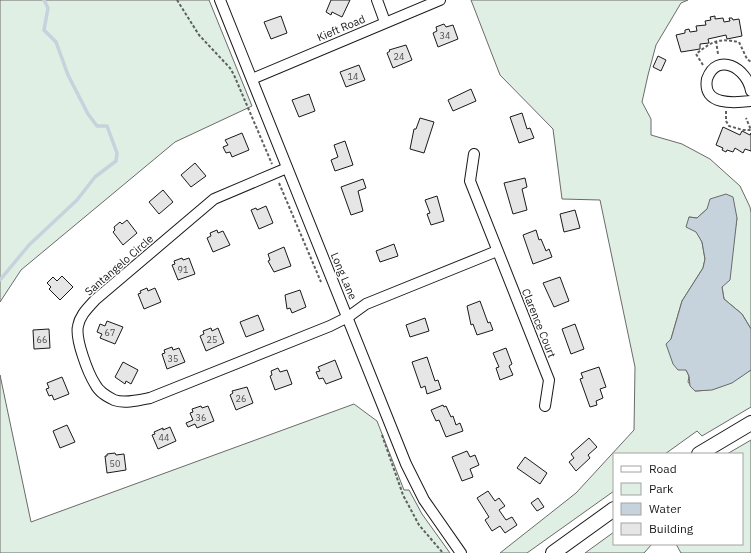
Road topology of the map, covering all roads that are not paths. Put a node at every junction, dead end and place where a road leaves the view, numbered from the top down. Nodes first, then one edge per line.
1 (220, 0) edge
2 (377, 0) edge
3 (440, 0) edge
4 (385, 22) junction
5 (252, 79) junction
6 (751, 91) edge
7 (751, 101) edge
8 (474, 154) dead end
9 (287, 168) junction
10 (497, 251) junction
11 (348, 317) junction
12 (545, 406) dead end
13 (751, 423) edge
14 (701, 453) edge
15 (613, 510) edge
16 (461, 553) edge
17 (553, 553) edge

1 - 5 street, Long Lane
2 - 4 street
3 - 4 street, Kieft Road
4 - 5 street, Kieft Road
5 - 9 street, Long Lane
6 - 7 street
8 - 10 street, Clarence Court
9 - 11 street, Long Lane
9 - 11 street, Santangelo Circle
10 - 11 street
10 - 12 street, Clarence Court
11 - 16 street, Long Lane
13 - 14 street
15 - 17 street

